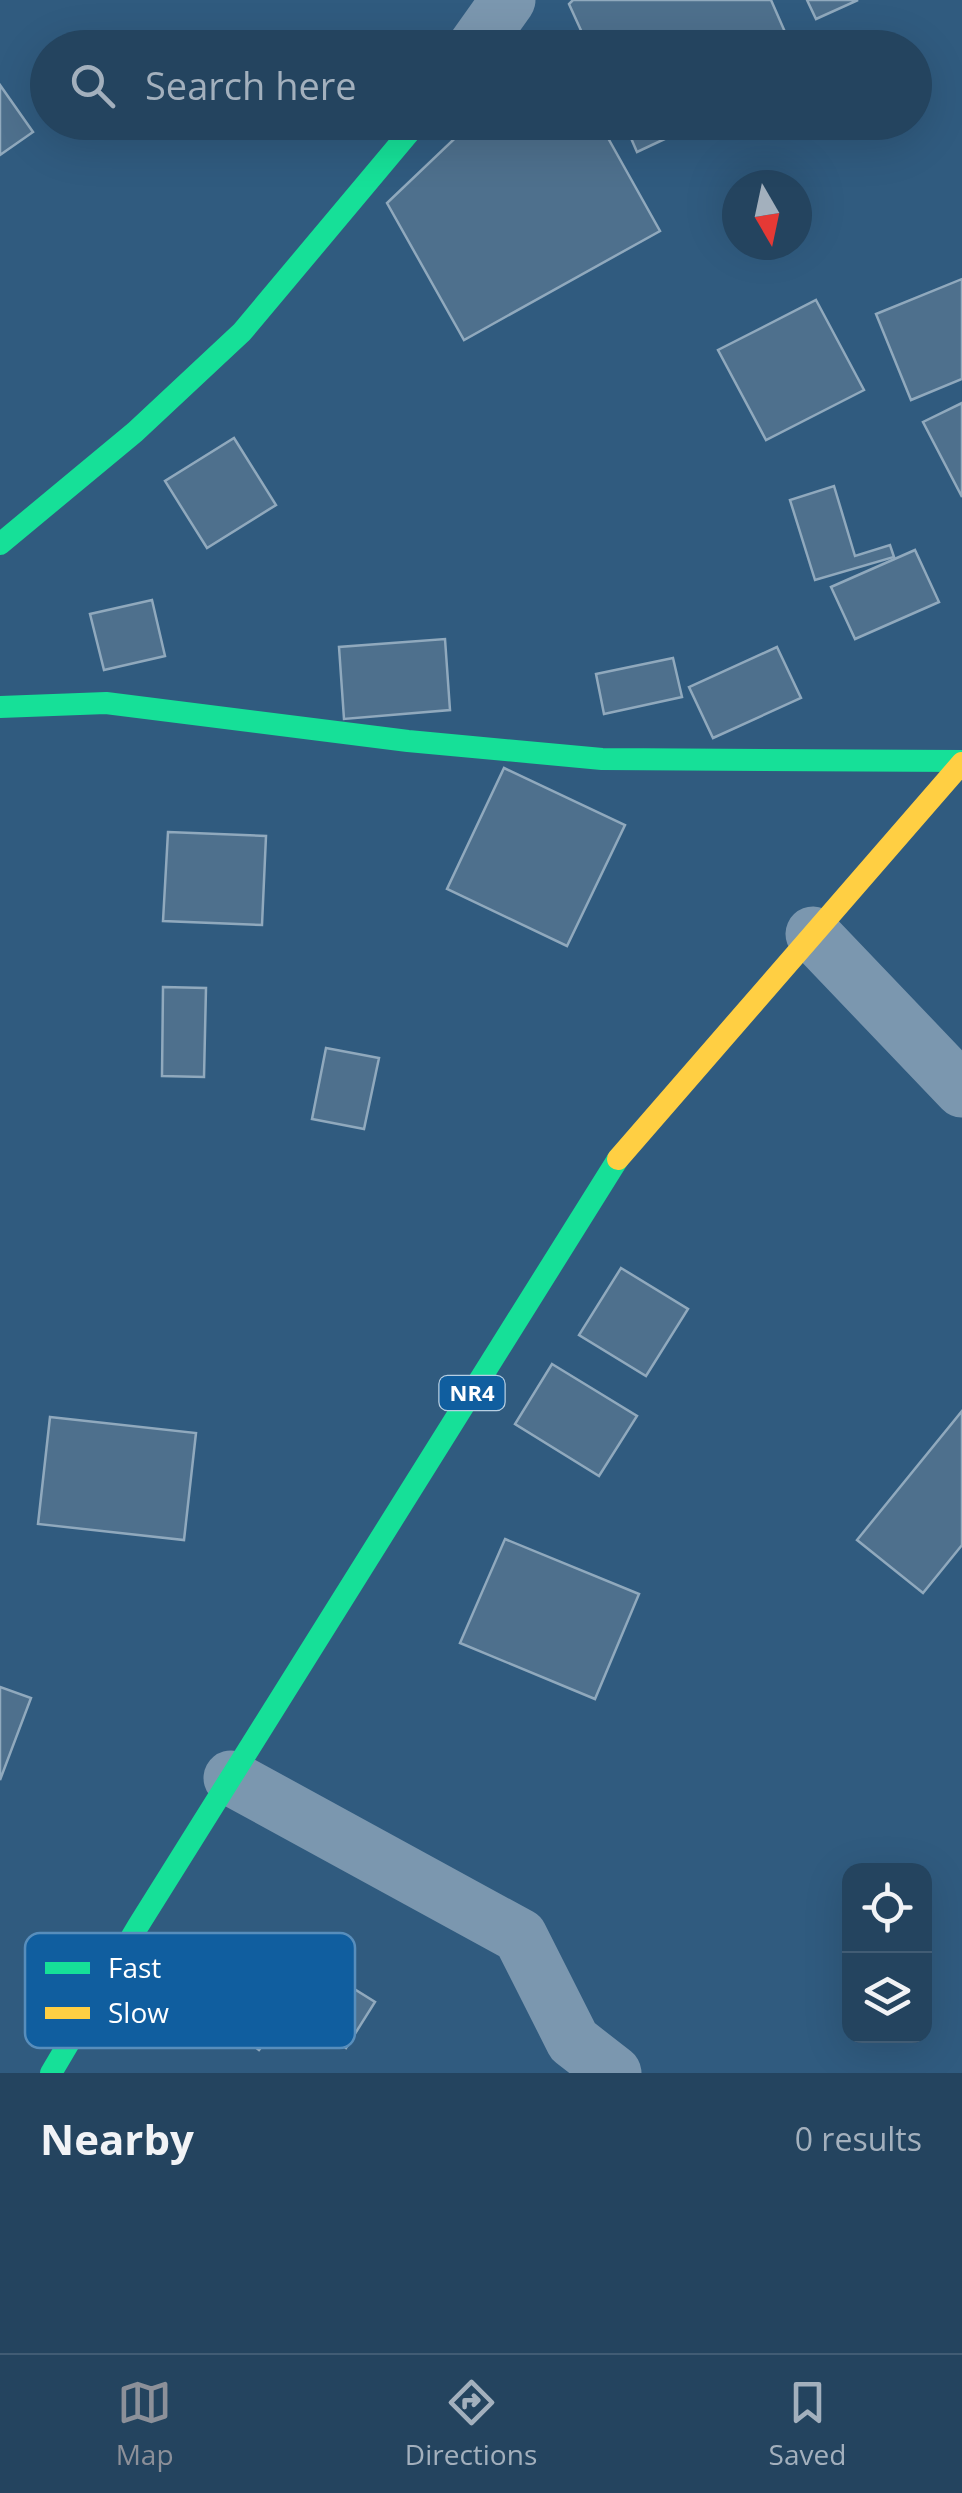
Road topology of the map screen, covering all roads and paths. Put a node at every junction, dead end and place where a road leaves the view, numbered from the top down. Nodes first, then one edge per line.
1 (508, 0) edge
2 (487, 30) edge
3 (403, 140) edge
4 (0, 544) edge
5 (0, 707) edge
6 (962, 762) edge
7 (814, 934) junction
8 (962, 1090) edge
9 (231, 1778) junction
10 (134, 1933) edge
11 (66, 2048) edge
12 (51, 2073) edge
13 (614, 2073) edge

1 - 2 street
3 - 4 main road
5 - 6 main road
6 - 7 main road, NR4
7 - 8 street
7 - 9 main road, NR4
9 - 10 main road, NR4
9 - 13 street
11 - 12 main road, NR4

